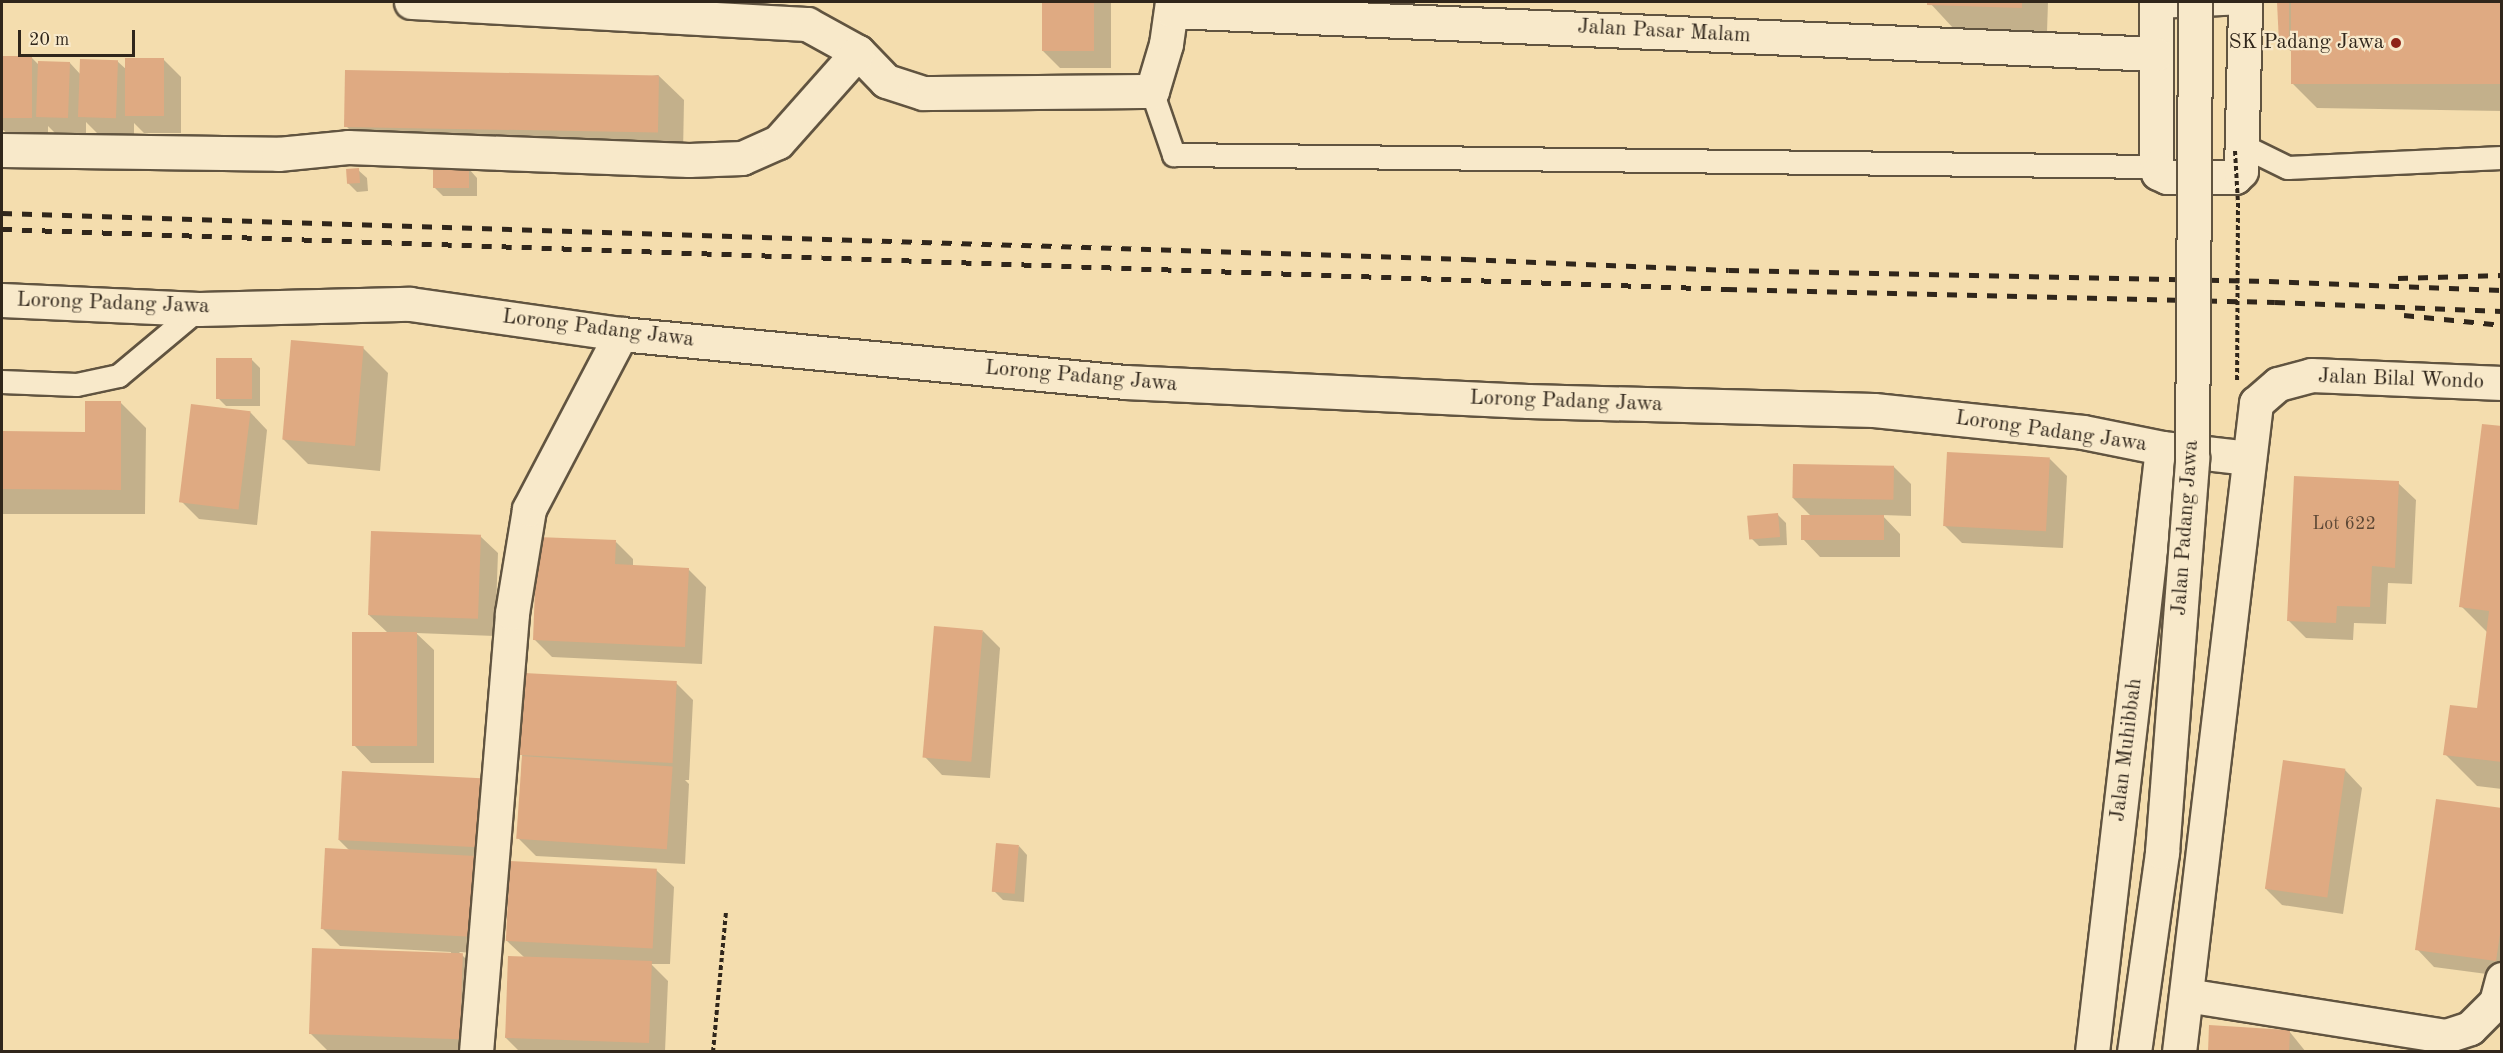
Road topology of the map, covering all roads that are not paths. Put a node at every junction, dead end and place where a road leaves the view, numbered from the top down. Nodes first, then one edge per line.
1 (411, 2) edge
2 (2195, 2) edge
3 (2245, 2) edge
4 (2156, 4) edge
5 (1172, 6) edge
6 (858, 52) junction
7 (2156, 54) junction
8 (1152, 92) junction
9 (2239, 149) junction
10 (2, 150) edge
11 (2502, 158) edge
12 (2156, 167) junction
13 (2, 300) edge
14 (199, 309) junction
15 (621, 334) junction
16 (2, 382) edge
17 (2502, 383) edge
18 (2162, 448) junction
19 (2248, 458) junction
20 (2502, 979) edge
21 (2186, 995) junction
22 (476, 1052) edge
23 (2092, 1052) edge
24 (2134, 1052) edge
25 (2179, 1052) edge

1 - 6 street
2 - 24 street, Jalan Padang Jawa, bridge
3 - 4 lane
3 - 9 street
4 - 7 street
5 - 7 street, Jalan Pasar Malam
5 - 8 street
6 - 8 street
6 - 10 street
7 - 12 street
8 - 12 lane
9 - 11 lane
9 - 12 street
13 - 14 street, Lorong Padang Jawa
14 - 15 street, Lorong Padang Jawa
14 - 16 lane
15 - 18 street, Lorong Padang Jawa
15 - 22 street
17 - 19 street, Jalan Bilal Wondo
18 - 19 street, Lorong Padang Jawa
18 - 23 street, Jalan Muhibbah
19 - 21 street
20 - 21 street
21 - 25 street

